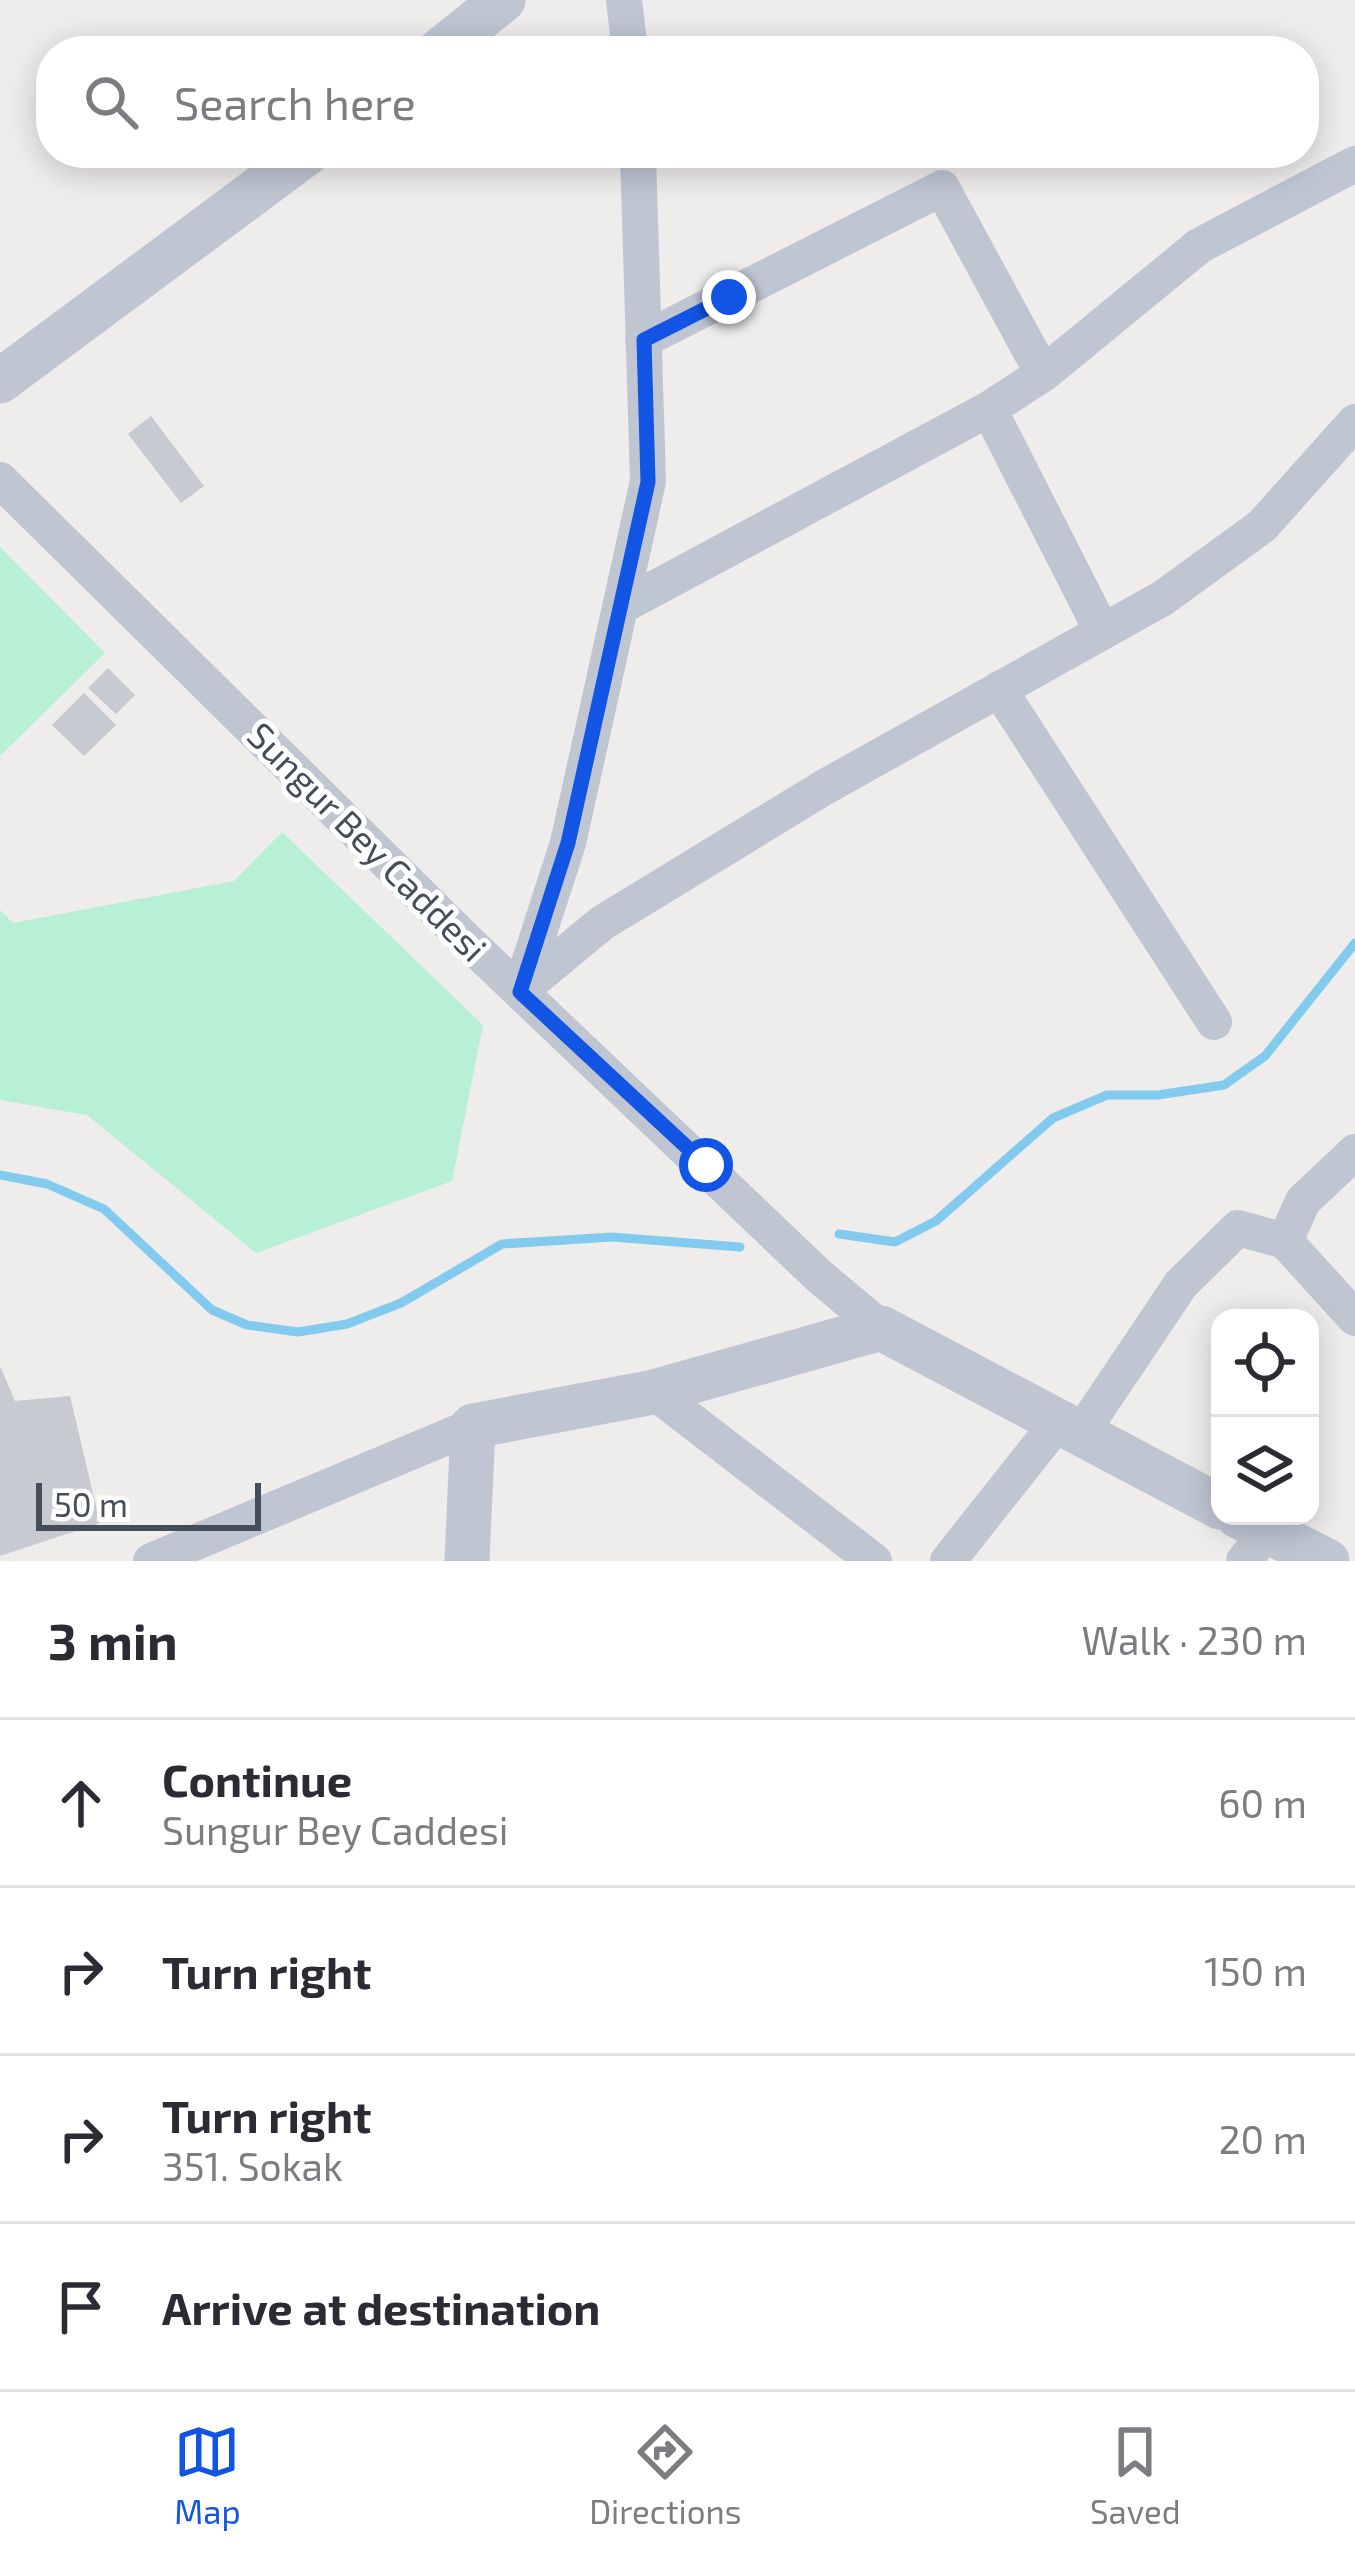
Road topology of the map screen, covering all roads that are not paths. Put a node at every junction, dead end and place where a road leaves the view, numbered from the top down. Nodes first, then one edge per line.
1 (503, 0) edge
2 (624, 0) edge
3 (458, 36) edge
4 (628, 36) edge
5 (1355, 164) edge
6 (287, 168) edge
7 (638, 168) edge
8 (644, 340) junction
9 (1043, 374) junction
10 (0, 381) edge
11 (989, 409) junction
12 (1355, 422) edge
13 (0, 480) edge
14 (620, 607) junction
15 (1102, 631) junction
16 (999, 689) junction
17 (520, 992) junction
18 (1214, 1022) dead end
19 (1355, 1152) edge
20 (1285, 1241) junction
21 (1355, 1318) edge
22 (881, 1328) junction
23 (654, 1392) junction
24 (473, 1426) junction
25 (1070, 1428) junction
26 (1211, 1502) edge
27 (1250, 1536) edge
28 (151, 1561) edge
29 (467, 1561) edge
30 (874, 1561) edge
31 (948, 1561) edge
32 (1325, 1561) edge

1 - 3 street
2 - 4 street
5 - 9 street
6 - 10 street
7 - 8 street
8 - 9 street
8 - 14 street
9 - 11 street
11 - 14 street
11 - 15 street
12 - 15 street
13 - 17 street, Sungur Bey Caddesi
14 - 17 street
15 - 16 street
16 - 17 street
16 - 18 street
17 - 22 street, Sungur Bey Caddesi
19 - 20 street
20 - 21 street
20 - 25 street
22 - 23 street
22 - 25 street, Sungur Bey Caddesi
23 - 24 street
23 - 30 street
24 - 28 street
24 - 29 street
25 - 26 street, Sungur Bey Caddesi
25 - 31 street
27 - 32 street

